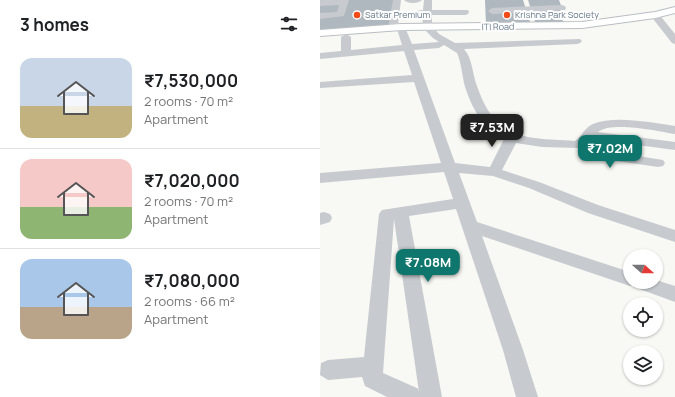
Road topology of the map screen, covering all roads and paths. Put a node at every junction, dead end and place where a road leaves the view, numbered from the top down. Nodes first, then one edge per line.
1 (397, 0) edge
2 (408, 0) edge
3 (418, 0) edge
4 (428, 0) edge
5 (344, 1) edge
6 (320, 3) edge
7 (528, 4) edge
8 (562, 8) dead end
9 (675, 10) edge
10 (492, 11) dead end
11 (465, 12) dead end
12 (418, 13) dead end
13 (428, 13) junction
14 (655, 15) junction
15 (320, 16) edge
16 (536, 26) junction
17 (427, 27) junction
18 (397, 28) junction
19 (320, 33) edge
20 (346, 37) dead end
21 (577, 41) dead end
22 (675, 41) edge
23 (439, 45) dead end
24 (453, 46) junction
25 (407, 48) junction
26 (346, 54) junction
27 (320, 56) edge
28 (418, 78) junction
29 (320, 85) edge
30 (675, 130) edge
31 (512, 137) junction
32 (585, 139) junction
33 (675, 146) edge
34 (658, 163) dead end
35 (450, 167) junction
36 (494, 172) junction
37 (320, 178) edge
38 (462, 203) junction
39 (401, 212) junction
40 (470, 226) junction
41 (675, 236) edge
42 (623, 277) edge
43 (660, 289) edge
44 (675, 294) edge
45 (373, 366) junction
46 (328, 370) dead end
47 (411, 397) edge
48 (431, 397) edge
49 (527, 397) edge

1 - 18 street
2 - 3 street
4 - 13 street
5 - 6 street
5 - 15 street
7 - 8 street
7 - 10 street
7 - 16 street
9 - 14 main road, ITI Road
11 - 13 street
12 - 13 street
13 - 17 street
14 - 16 main road, ITI Road
14 - 22 street
16 - 17 main road, ITI Road
17 - 18 main road, ITI Road
17 - 24 street
18 - 19 main road, ITI Road
18 - 25 street
20 - 26 street
21 - 24 street
23 - 25 street
24 - 31 street
25 - 26 street
25 - 28 street
26 - 27 street
28 - 29 street
28 - 35 street
30 - 32 street
31 - 32 street
31 - 36 street
32 - 33 street
32 - 34 street
35 - 36 street
35 - 37 street
35 - 38 street
36 - 41 street
38 - 39 street
38 - 40 street
39 - 45 street
39 - 48 street
40 - 42 street
40 - 49 street
43 - 44 street
45 - 46 street
45 - 47 street

